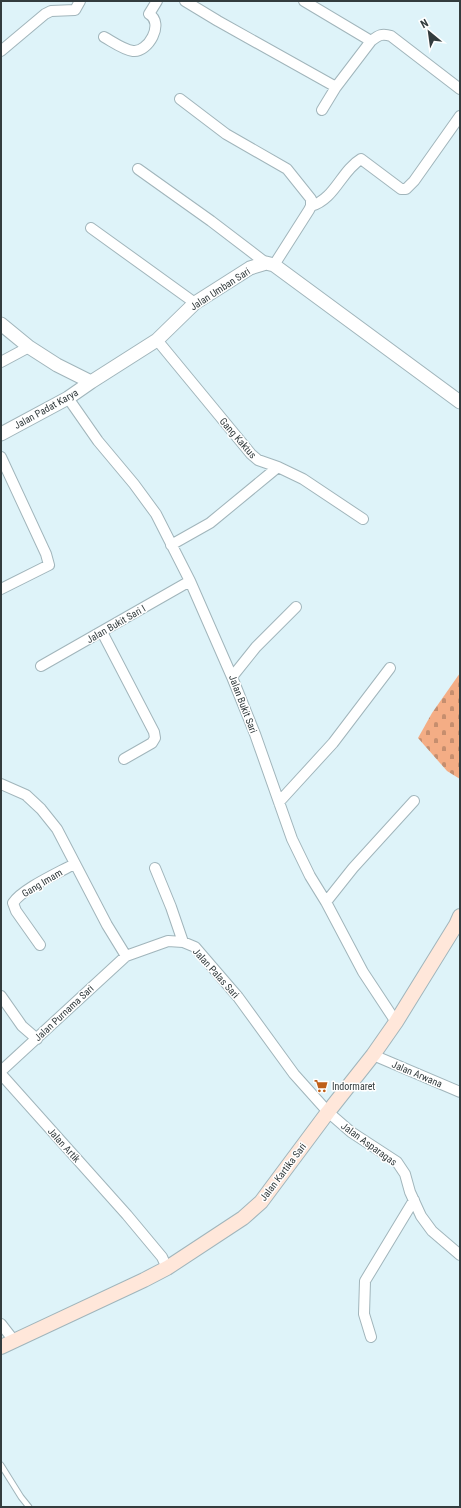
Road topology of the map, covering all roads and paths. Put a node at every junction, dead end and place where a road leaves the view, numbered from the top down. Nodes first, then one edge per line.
1 (80, 1) edge
2 (157, 1) edge
3 (185, 1) edge
4 (304, 1) edge
5 (104, 38) dead end
6 (371, 41) junction
7 (1, 51) edge
8 (336, 87) junction
9 (460, 89) edge
10 (180, 99) dead end
11 (322, 110) dead end
12 (460, 116) edge
13 (138, 169) dead end
14 (311, 206) junction
15 (91, 228) dead end
16 (270, 264) junction
17 (195, 303) junction
18 (1, 324) edge
19 (157, 340) junction
20 (29, 347) junction
21 (1, 362) edge
22 (91, 382) junction
23 (68, 398) junction
24 (460, 402) edge
25 (1, 434) edge
26 (1, 457) edge
27 (278, 467) junction
28 (363, 519) dead end
29 (171, 545) junction
30 (190, 581) junction
31 (1, 588) edge
32 (296, 606) dead end
33 (102, 632) junction
34 (41, 666) dead end
35 (390, 668) dead end
36 (232, 677) junction
37 (124, 759) dead end
38 (1, 784) edge
39 (414, 801) dead end
40 (278, 802) junction
41 (74, 864) junction
42 (155, 868) dead end
43 (326, 902) junction
44 (460, 916) edge
45 (183, 942) junction
46 (40, 945) dead end
47 (126, 956) junction
48 (1, 996) edge
49 (396, 1022) junction
50 (37, 1039) junction
51 (373, 1055) junction
52 (1, 1073) edge
53 (460, 1092) edge
54 (328, 1112) junction
55 (414, 1200) junction
56 (460, 1255) edge
57 (167, 1268) junction
58 (1, 1324) edge
59 (371, 1337) dead end
60 (14, 1342) junction
61 (1, 1347) edge
62 (1, 1465) edge
63 (29, 1507) edge

1 - 7 street
2 - 5 street
3 - 8 street
4 - 6 street
6 - 8 street
6 - 9 street
8 - 11 street
10 - 14 street
12 - 14 street
13 - 16 street
14 - 16 street
15 - 17 street
16 - 17 street, Jalan Umban Sari
16 - 24 street
17 - 19 street, Jalan Umban Sari
18 - 20 street
19 - 22 street, Jalan Umban Sari
19 - 27 street, Gang Kaktus
20 - 21 street
20 - 22 street
22 - 23 street, Jalan Padat Karya
23 - 25 street, Jalan Padat Karya
23 - 29 street, Jalan Bukit Sari
26 - 31 street
27 - 28 street, Gang Kaktus
27 - 29 street
29 - 30 street, Jalan Bukit Sari
30 - 33 street, Jalan Bukit Sari I
30 - 36 street, Jalan Bukit Sari
32 - 36 street
33 - 34 street, Jalan Bukit Sari I
33 - 37 street
35 - 40 street
36 - 40 street, Jalan Bukit Sari
38 - 41 street
39 - 43 street
40 - 43 street, Jalan Bukit Sari
41 - 46 street, Gang Imam
41 - 47 street
42 - 45 street
43 - 49 street, Jalan Bukit Sari
44 - 49 main road, Jalan Kartika Sari
45 - 47 street, Jalan Palas Sari
45 - 54 street, Jalan Palas Sari
47 - 50 street, Jalan Purnama Sari
48 - 50 street
49 - 51 main road, Jalan Kartika Sari
50 - 52 street, Jalan Purnama Sari
51 - 53 street, Jalan Arwana
51 - 54 main road, Jalan Kartika Sari
52 - 57 street, Jalan Artik
54 - 55 street, Jalan Asparagas
54 - 57 main road, Jalan Kartika Sari
55 - 56 street, Jalan Asparagas
55 - 59 street
57 - 60 main road, Jalan Kartika Sari
58 - 60 street
60 - 61 main road, Jalan Kartika Sari
62 - 63 lane

